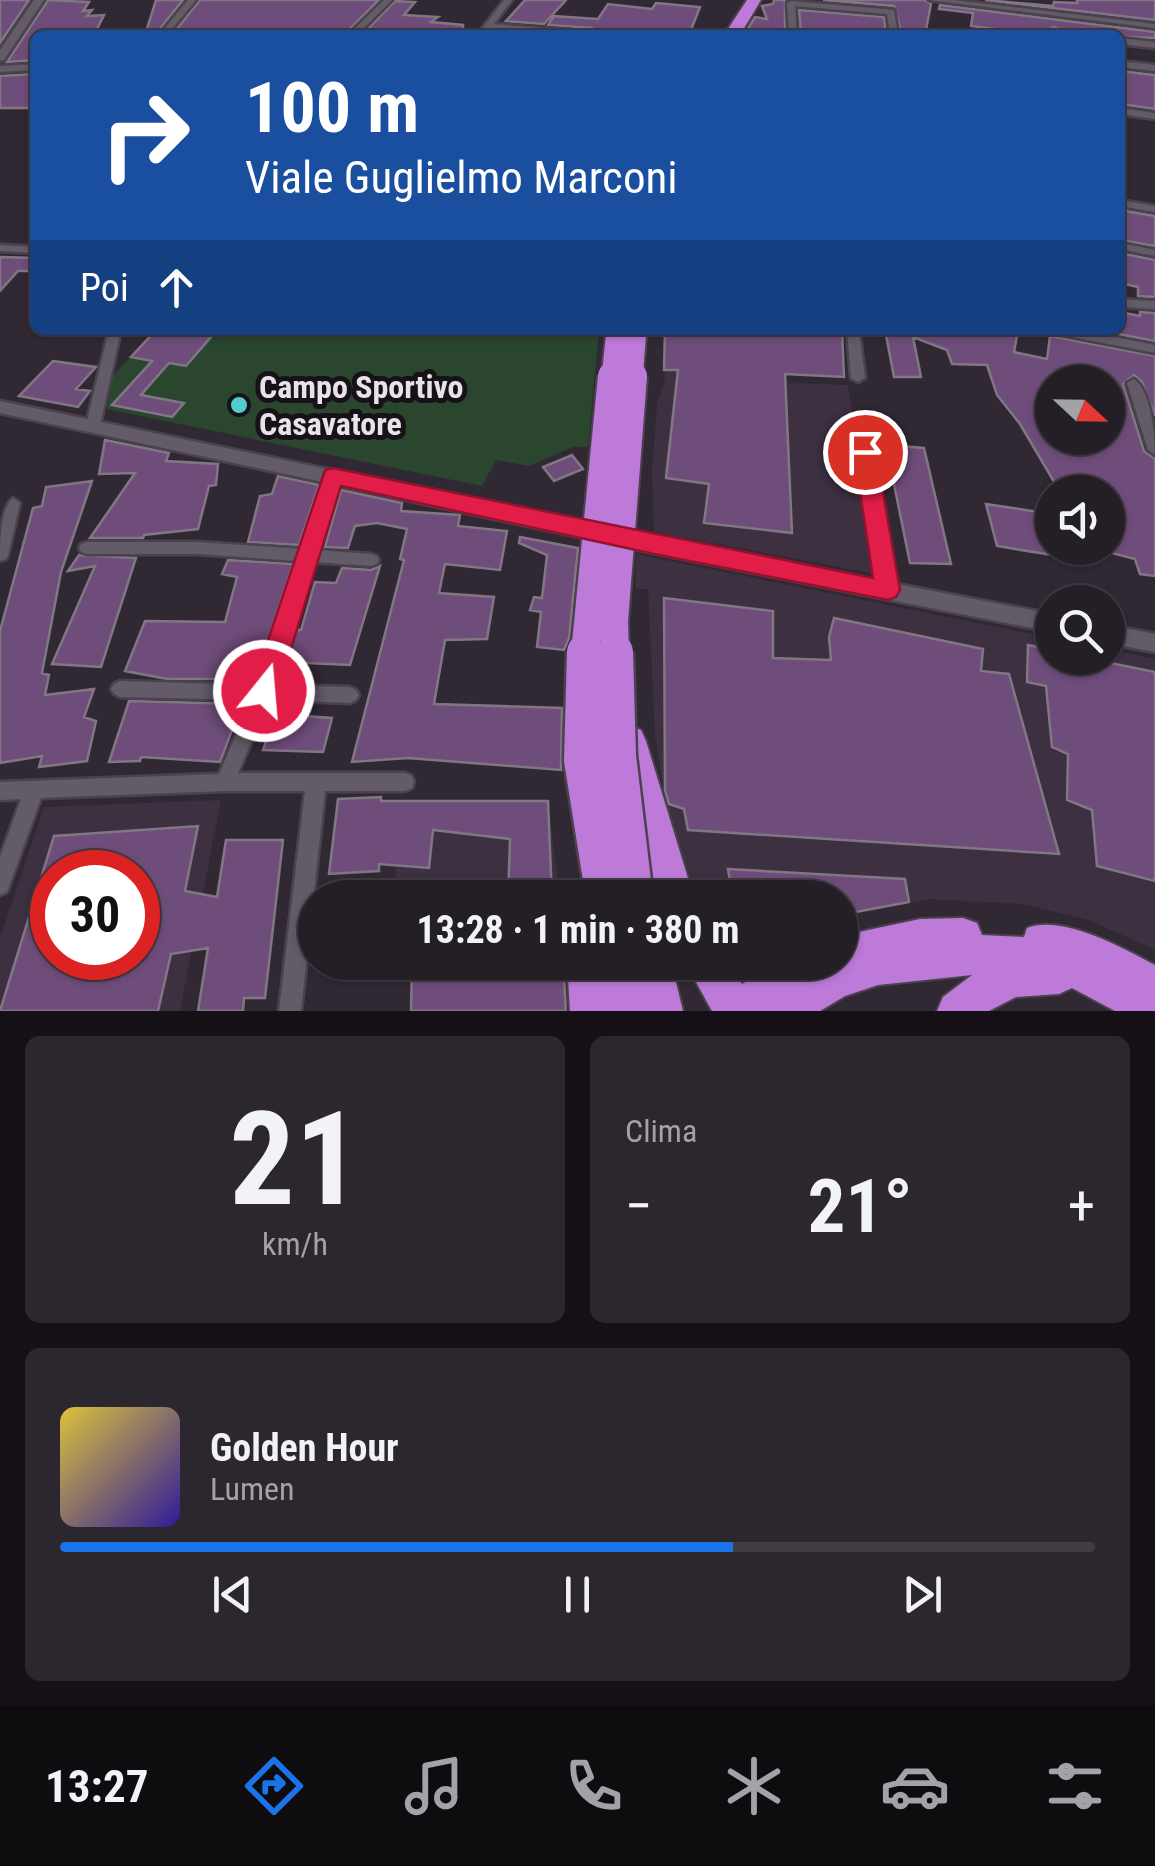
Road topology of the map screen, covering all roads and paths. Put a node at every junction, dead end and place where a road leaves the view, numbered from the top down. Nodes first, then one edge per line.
1 (39, 0) edge
2 (192, 0) edge
3 (388, 0) edge
4 (508, 0) edge
5 (738, 0) edge
6 (754, 0) edge
7 (870, 0) edge
8 (933, 0) edge
9 (864, 10) junction
10 (487, 26) junction
11 (1155, 26) edge
12 (167, 30) edge
13 (357, 30) edge
14 (484, 30) edge
15 (514, 30) edge
16 (720, 30) edge
17 (735, 30) edge
18 (794, 30) edge
19 (893, 30) edge
20 (1125, 42) edge
21 (1155, 46) edge
22 (1, 56) edge
23 (1125, 65) edge
24 (30, 68) edge
25 (1155, 68) edge
26 (0, 69) edge
27 (1125, 112) edge
28 (1155, 116) edge
29 (1125, 204) edge
30 (1155, 209) edge
31 (1125, 247) edge
32 (0, 248) edge
33 (30, 250) edge
34 (1155, 254) edge
35 (1125, 303) edge
36 (1155, 305) edge
37 (115, 335) edge
38 (616, 335) edge
39 (636, 335) edge
40 (854, 335) edge
41 (1084, 335) edge
42 (1155, 348) edge
43 (858, 378) dead end
44 (1134, 383) dead end
45 (0, 407) edge
46 (93, 425) junction
47 (1155, 450) edge
48 (865, 452) dead end
49 (333, 476) junction
50 (13, 503) dead end
51 (87, 548) dead end
52 (308, 554) junction
53 (0, 555) edge
54 (371, 560) dead end
55 (888, 590) junction
56 (1035, 620) edge
57 (1125, 637) edge
58 (1155, 643) edge
59 (120, 689) dead end
60 (264, 691) junction
61 (350, 695) dead end
62 (617, 701) junction
63 (225, 782) junction
64 (316, 782) junction
65 (405, 782) dead end
66 (34, 790) junction
67 (0, 791) edge
68 (594, 840) junction
69 (588, 880) edge
70 (601, 880) edge
71 (634, 880) edge
72 (667, 880) edge
73 (0, 884) edge
74 (858, 952) edge
75 (1090, 975) junction
76 (588, 980) edge
77 (619, 980) edge
78 (655, 980) edge
79 (716, 980) edge
80 (787, 980) edge
81 (1155, 986) edge
82 (290, 1011) edge
83 (590, 1011) edge
84 (625, 1011) edge
85 (663, 1011) edge
86 (737, 1011) edge
87 (786, 1011) edge
88 (957, 1011) edge
89 (1155, 1011) edge

1 - 22 street
2 - 12 street
3 - 13 street
4 - 10 street
5 - 16 highway
6 - 17 highway
7 - 9 street
8 - 11 street
9 - 18 street
9 - 19 street
10 - 14 street
10 - 15 street
20 - 21 street
23 - 25 street
24 - 26 street
27 - 28 street
29 - 30 street
31 - 34 street
32 - 33 street
35 - 36 street
37 - 46 street
38 - 68 highway, bridge
39 - 62 highway, bridge
40 - 43 street
41 - 42 street
44 - 47 street
45 - 46 street
46 - 49 street
48 - 55 street
49 - 52 street
49 - 55 street
50 - 53 street
51 - 52 street
52 - 54 street
52 - 60 street
55 - 56 street
57 - 58 street
59 - 60 street
60 - 61 street
60 - 63 street
62 - 71 highway, bridge
62 - 72 highway, bridge
63 - 64 street
63 - 66 street
64 - 65 street
64 - 82 street
66 - 67 street
66 - 73 street
68 - 69 highway
68 - 70 highway, bridge
74 - 81 highway
75 - 87 highway
75 - 88 highway
75 - 89 highway
76 - 83 highway
77 - 84 highway
78 - 85 highway
79 - 86 highway
80 - 86 highway

